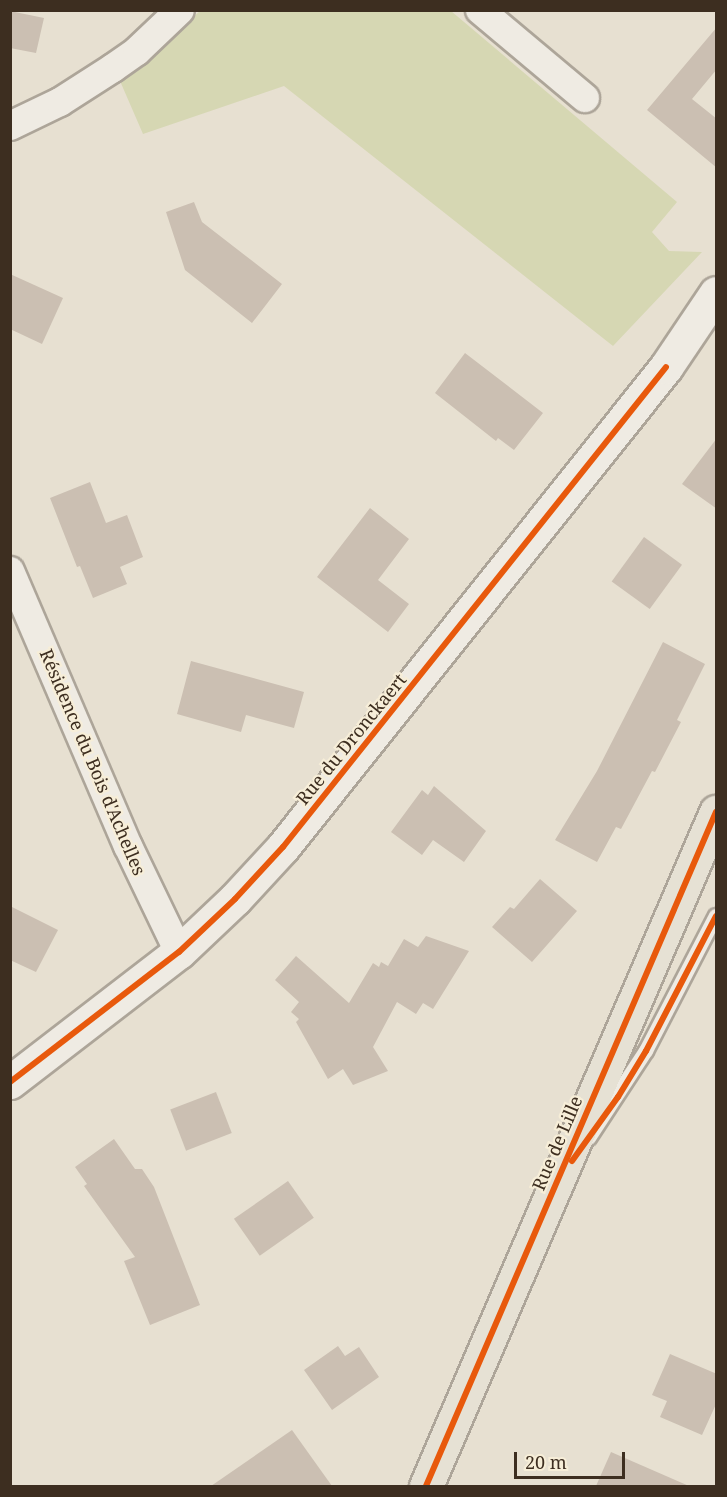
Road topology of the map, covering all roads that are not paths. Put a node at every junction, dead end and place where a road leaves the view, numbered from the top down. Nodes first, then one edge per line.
1 (180, 10) edge
2 (480, 10) edge
3 (585, 98) dead end
4 (10, 126) edge
5 (717, 293) edge
6 (717, 314) edge
7 (666, 367) junction
8 (10, 571) edge
9 (717, 813) edge
10 (717, 916) edge
11 (179, 952) junction
12 (10, 1082) edge
13 (556, 1183) junction
14 (426, 1486) edge

1 - 4 street
2 - 3 street
5 - 7 main road, Rue du Dronckaert
6 - 7 main road, Rue du Dronckaert
7 - 11 main road, Rue du Dronckaert
8 - 11 street, Résidence du Bois d'Achelles
9 - 13 main road, Rue de Lille
10 - 13 lane
11 - 12 main road, Rue du Dronckaert
13 - 14 main road, Rue de Lille

